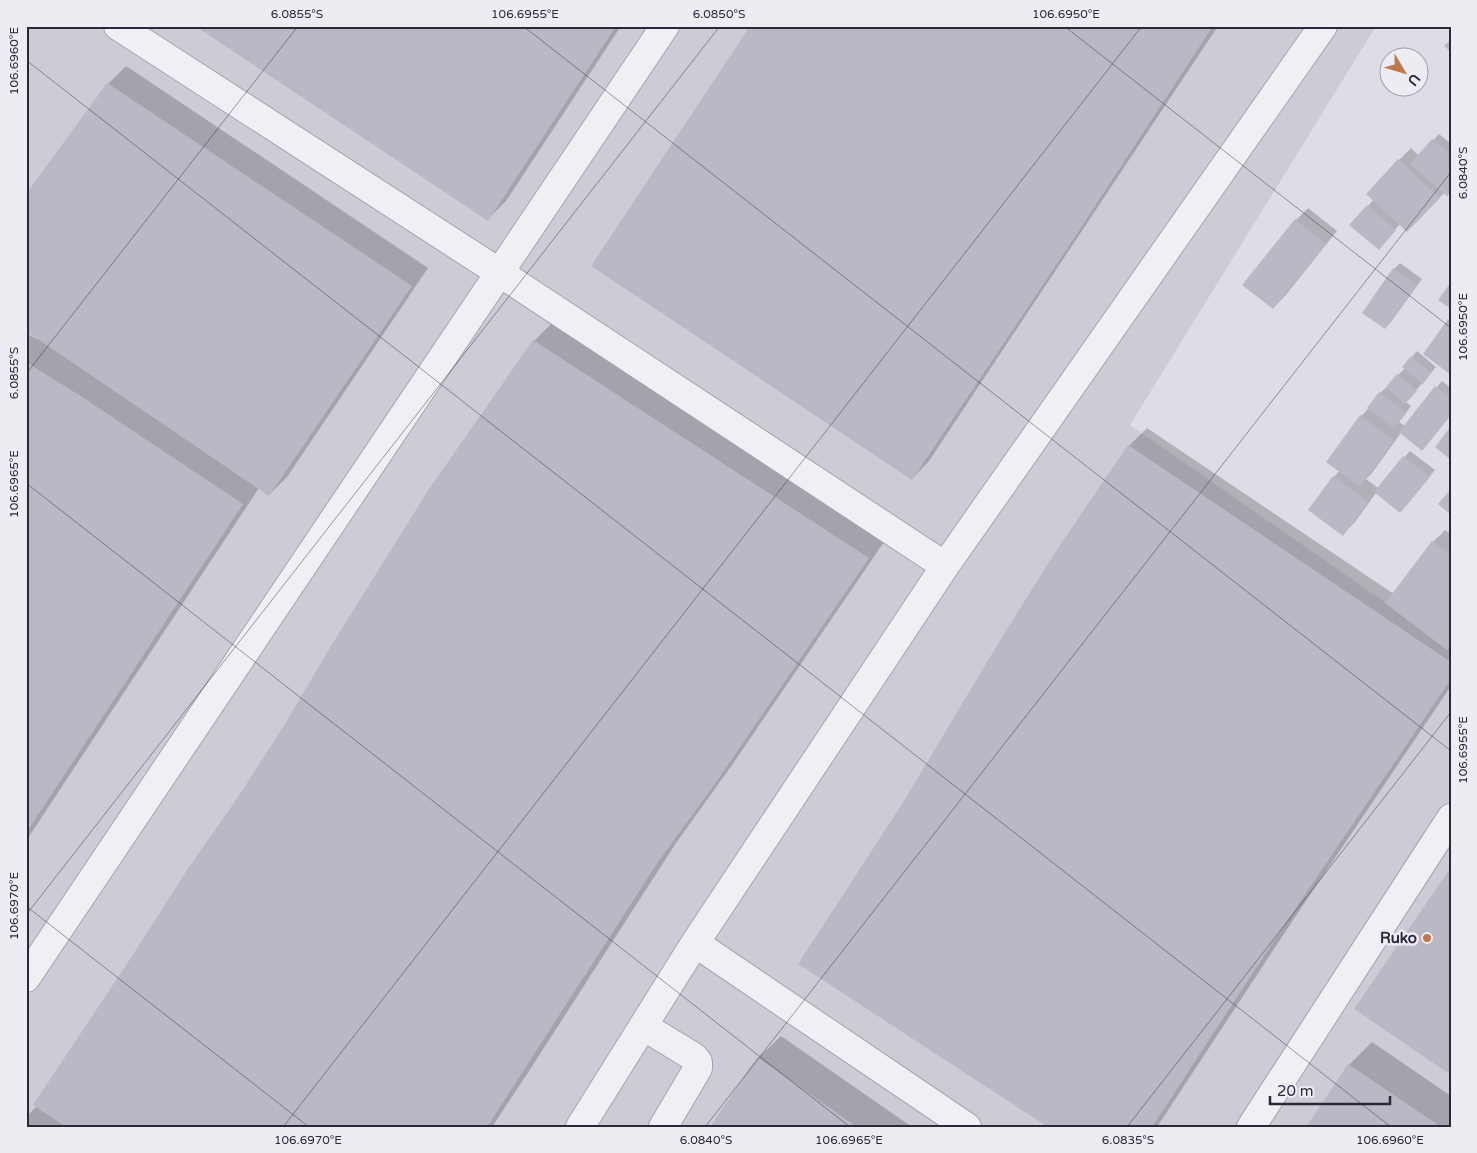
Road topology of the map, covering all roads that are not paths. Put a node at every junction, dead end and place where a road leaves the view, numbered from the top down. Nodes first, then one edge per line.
1 (118, 26) edge
2 (665, 26) edge
3 (1323, 26) edge
4 (500, 273) junction
5 (945, 566) junction
6 (1451, 818) edge
7 (695, 943) junction
8 (26, 978) edge
9 (643, 1026) junction
10 (580, 1127) edge
11 (663, 1127) edge
12 (967, 1127) edge
13 (1251, 1127) edge

1 - 4 lane
2 - 4 lane
3 - 5 lane
4 - 5 lane
4 - 8 lane
5 - 7 lane
6 - 13 lane
7 - 9 lane
7 - 12 lane
9 - 10 lane
9 - 11 lane

